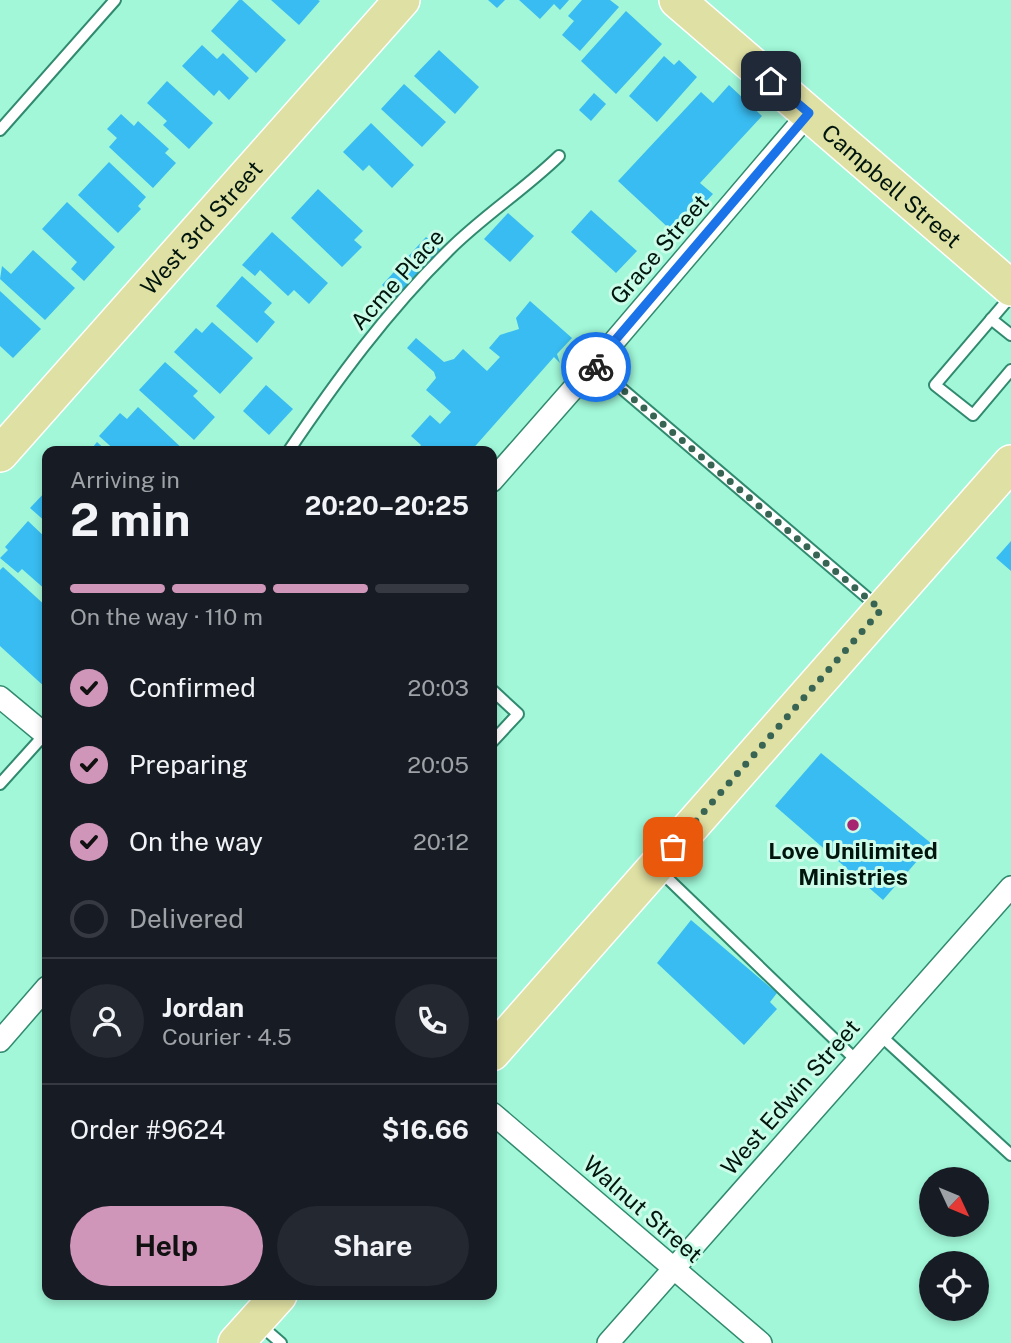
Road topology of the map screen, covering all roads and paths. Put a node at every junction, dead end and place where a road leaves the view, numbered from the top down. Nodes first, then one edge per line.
1 (115, 0) edge
2 (402, 0) edge
3 (677, 0) edge
4 (809, 113) junction
5 (0, 131) edge
6 (559, 156) dead end
7 (1011, 288) edge
8 (1011, 296) edge
9 (991, 319) junction
10 (1011, 335) edge
11 (594, 365) junction
12 (1011, 370) edge
13 (292, 446) edge
14 (0, 454) edge
15 (1011, 463) edge
16 (497, 475) edge
17 (881, 610) junction
18 (497, 694) edge
19 (0, 697) edge
20 (42, 730) edge
21 (497, 737) edge
22 (42, 739) edge
23 (0, 784) edge
24 (656, 867) junction
25 (1011, 887) edge
26 (42, 993) edge
27 (880, 1035) junction
28 (0, 1041) edge
29 (497, 1047) edge
30 (857, 1061) junction
31 (497, 1117) edge
32 (1011, 1155) edge
33 (673, 1270) junction
34 (276, 1300) edge
35 (258, 1336) edge
36 (608, 1343) edge
37 (761, 1343) edge

1 - 5 lane
2 - 14 main road, West 3rd Street
3 - 4 main road, Campbell Street
4 - 7 main road, Campbell Street
4 - 11 street, Grace Street
6 - 13 lane, Acme Place
8 - 9 lane
9 - 10 lane
9 - 12 lane
11 - 16 street, Grace Street
11 - 17 lane
15 - 17 main road
17 - 24 main road
18 - 21 lane
19 - 20 street
22 - 23 lane
24 - 29 main road
24 - 30 lane
25 - 27 street, West Edwin Street
26 - 28 street
27 - 30 street, West Edwin Street
27 - 32 lane
30 - 33 street, West Edwin Street
31 - 33 street, Walnut Street
33 - 36 street, West Edwin Street
33 - 37 street, Walnut Street
34 - 35 main road

